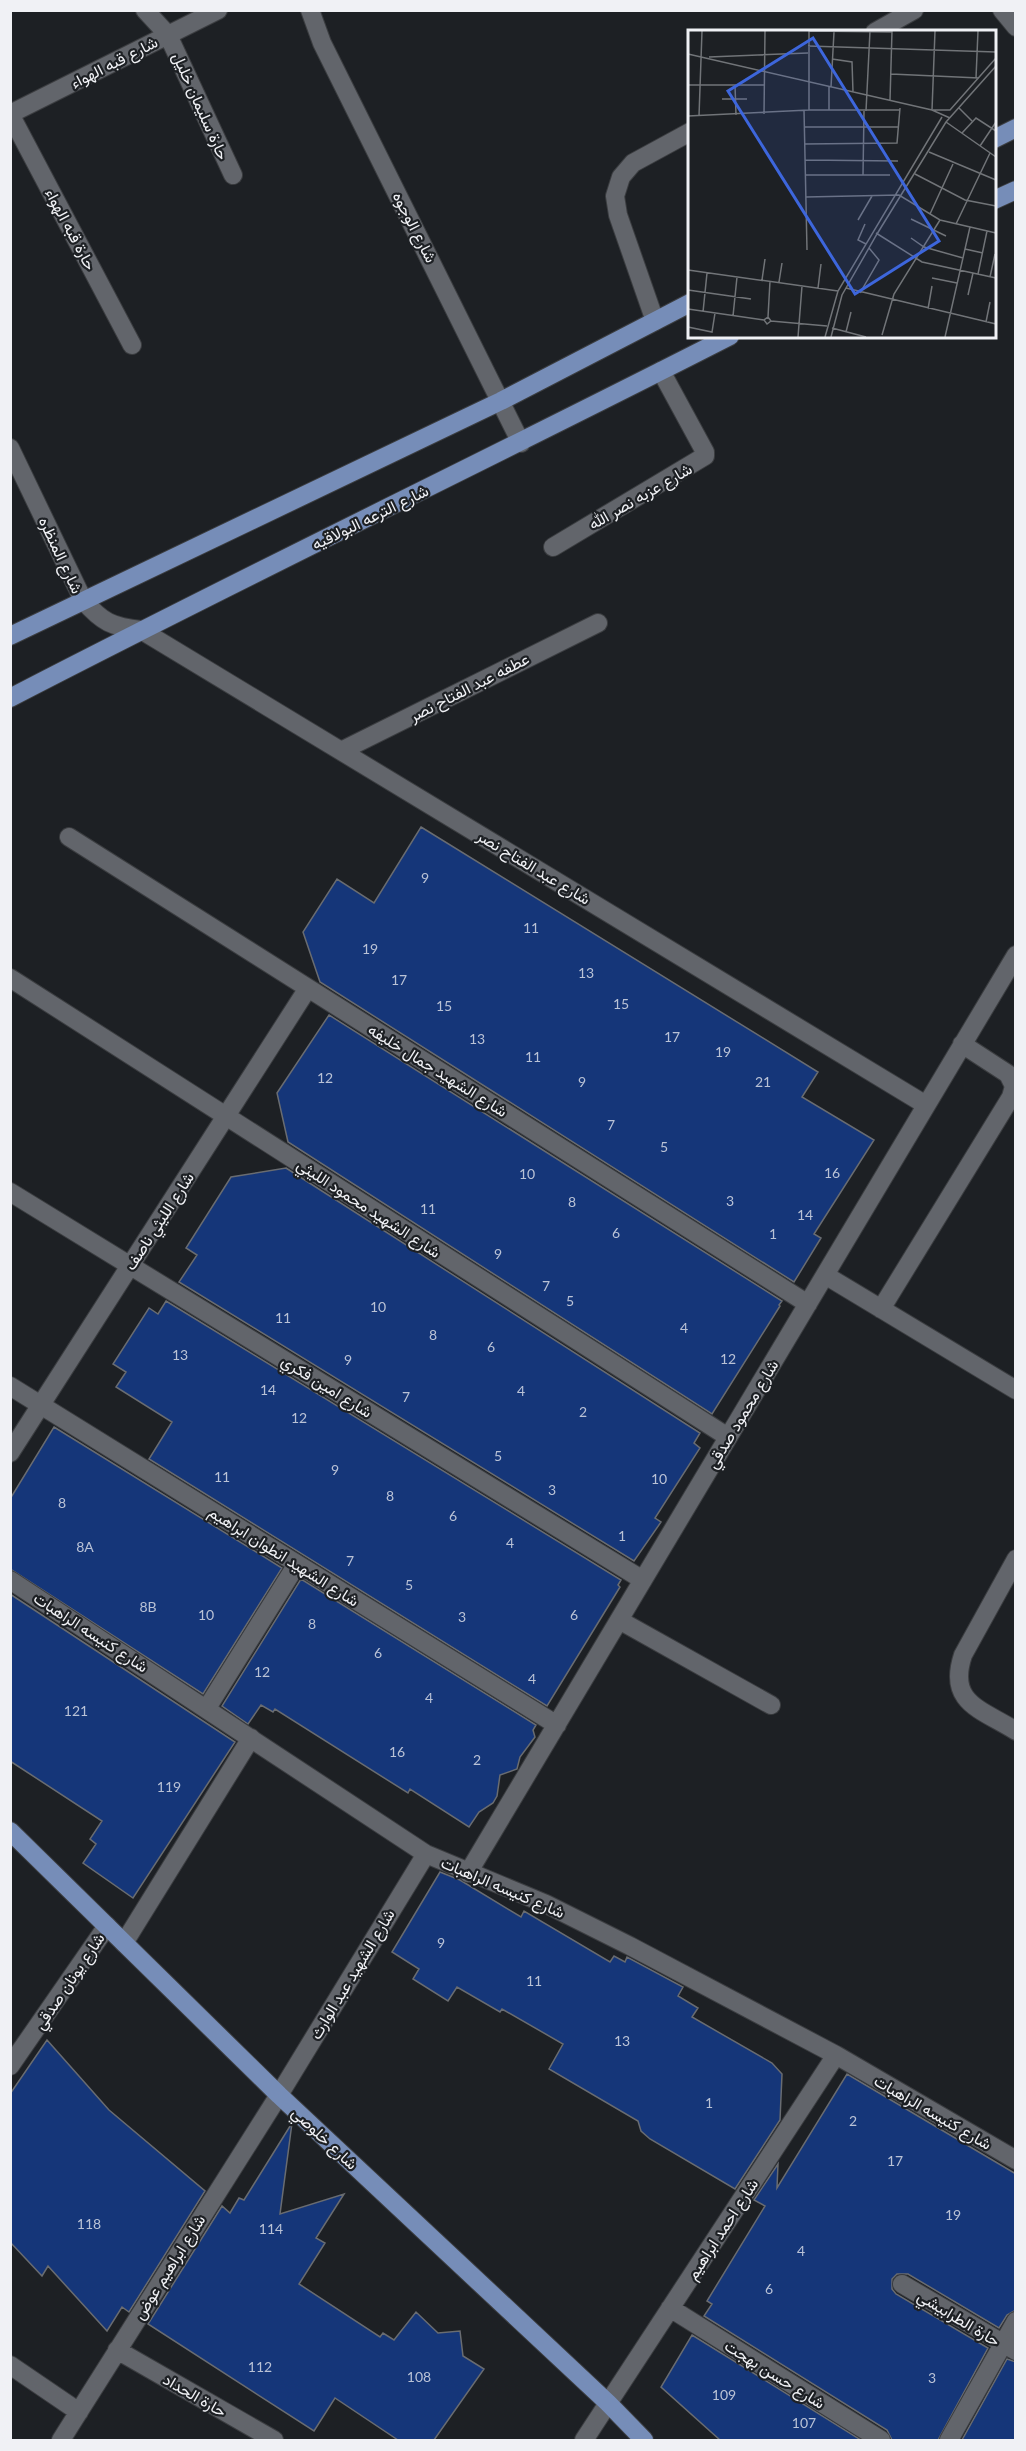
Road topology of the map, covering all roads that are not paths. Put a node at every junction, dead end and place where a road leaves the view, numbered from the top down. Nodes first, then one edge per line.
1 (145, 10) edge
2 (218, 10) edge
3 (310, 10) edge
4 (914, 10) edge
5 (1002, 10) edge
6 (1016, 27) edge
7 (879, 30) edge
8 (168, 35) junction
9 (10, 114) edge
10 (1016, 128) edge
11 (688, 133) edge
12 (996, 138) edge
13 (233, 175) dead end
14 (1016, 190) edge
15 (996, 200) edge
16 (688, 304) edge
17 (655, 321) junction
18 (726, 338) edge
19 (132, 345) dead end
20 (661, 372) junction
21 (501, 401) junction
22 (521, 443) junction
23 (10, 448) edge
24 (553, 547) dead end
25 (83, 600) junction
26 (598, 623) dead end
27 (141, 630) junction
28 (10, 636) edge
29 (10, 698) edge
30 (341, 751) junction
31 (69, 837) dead end
32 (1016, 955) edge
33 (10, 978) edge
34 (308, 988) junction
35 (962, 1044) junction
36 (926, 1105) junction
37 (226, 1116) junction
38 (10, 1192) edge
39 (131, 1266) junction
40 (825, 1275) junction
41 (808, 1304) junction
42 (881, 1309) junction
43 (10, 1386) edge
44 (1016, 1390) edge
45 (41, 1405) junction
46 (728, 1437) junction
47 (10, 1453) edge
48 (1016, 1559) edge
49 (297, 1564) junction
50 (10, 1580) edge
51 (643, 1580) junction
52 (619, 1620) junction
53 (771, 1705) dead end
54 (207, 1708) junction
55 (557, 1725) junction
56 (1016, 1731) edge
57 (251, 1738) junction
58 (10, 1831) edge
59 (426, 1854) junction
60 (468, 1873) junction
61 (107, 1926) junction
62 (124, 1943) junction
63 (836, 2055) junction
64 (10, 2066) edge
65 (279, 2094) junction
66 (1016, 2160) edge
67 (902, 2284) dead end
68 (670, 2308) junction
69 (1016, 2321) edge
70 (1009, 2348) edge
71 (117, 2350) junction
72 (10, 2365) edge
73 (608, 2403) junction
74 (79, 2412) junction
75 (60, 2440) edge
76 (274, 2440) edge
77 (584, 2440) edge
78 (644, 2440) edge
79 (881, 2440) edge
80 (949, 2440) edge

1 - 8 street, حارة سليمان خليل
2 - 8 street, شارع قبه الهواء
3 - 21 street, شارع الوجوه
4 - 7 street
5 - 6 street
8 - 9 street, شارع قبه الهواء
8 - 13 street, حارة سليمان خليل
9 - 19 street, حارة قبه الهواء
10 - 12 main road
11 - 17 street
14 - 15 main road
16 - 17 main road
17 - 21 main road
18 - 20 main road, شارع الترعه البولاقيه
20 - 22 main road, شارع الترعه البولاقيه
20 - 24 street, شارع عزبه نصر الله
21 - 22 street, شارع الوجوه
21 - 25 main road
22 - 27 main road, شارع الترعه البولاقيه
23 - 25 street, شارع المنظره
25 - 27 street, شارع المنظره
25 - 28 main road
26 - 30 street, عطفه عبد الفتاح نصر
27 - 29 main road, شارع الترعه البولاقيه
27 - 30 street, شارع عبد الفتاح نصر
30 - 36 street, شارع عبد الفتاح نصر
31 - 34 street, شارع الشهيد جمال خليفه
32 - 35 street, شارع محمود صدقي
33 - 37 street, شارع الشهيد محمود الليثي
34 - 37 street, شارع الليثي ناصف
34 - 41 street, شارع الشهيد جمال خليفه
35 - 36 street, شارع محمود صدقي
35 - 42 street
36 - 40 street, شارع محمود صدقي
37 - 39 street, شارع الليثي ناصف
37 - 46 street, شارع الشهيد محمود الليثي
38 - 39 street, شارع امين فكري
39 - 45 street, شارع الليثي ناصف
39 - 51 street, شارع امين فكري
40 - 41 street, شارع محمود صدقي
40 - 42 street
41 - 46 street, شارع محمود صدقي
42 - 44 street
43 - 45 street, شارع الشهيد انطوان ابراهيم
45 - 47 street, شارع الليثي ناصف
45 - 49 street, شارع الشهيد انطوان ابراهيم
46 - 51 street, شارع محمود صدقي
48 - 56 street
49 - 54 street
49 - 55 street, شارع الشهيد انطوان ابراهيم
50 - 54 street, شارع كنيسه الراهبات
51 - 52 street, شارع محمود صدقي
52 - 53 street
52 - 55 street, شارع محمود صدقي
54 - 57 street, شارع كنيسه الراهبات
55 - 60 street, شارع محمود صدقي
57 - 59 street, شارع كنيسه الراهبات
57 - 62 street
58 - 61 main road, شارع خلوصي
59 - 60 street, شارع كنيسه الراهبات
59 - 65 street, شارع الشهيد عبد الوارث
60 - 63 street, شارع كنيسه الراهبات
61 - 62 main road, شارع خلوصي
61 - 64 street, شارع يونان صدقي
62 - 65 main road, شارع خلوصي
63 - 66 street, شارع كنيسه الراهبات
63 - 68 street, شارع احمد ابراهيم
65 - 71 street, شارع ابراهيم عوض
65 - 73 main road, شارع خلوصي
67 - 70 street, حارة الطرابيشي
68 - 73 street, شارع احمد ابراهيم
68 - 79 street, شارع حسن بهجت
69 - 70 street
70 - 80 street
71 - 74 street, شارع ابراهيم عوض
71 - 76 street, حارة الحداد
72 - 74 street
73 - 77 street, شارع احمد ابراهيم
73 - 78 main road, شارع خلوصي
74 - 75 street, شارع ابراهيم عوض

